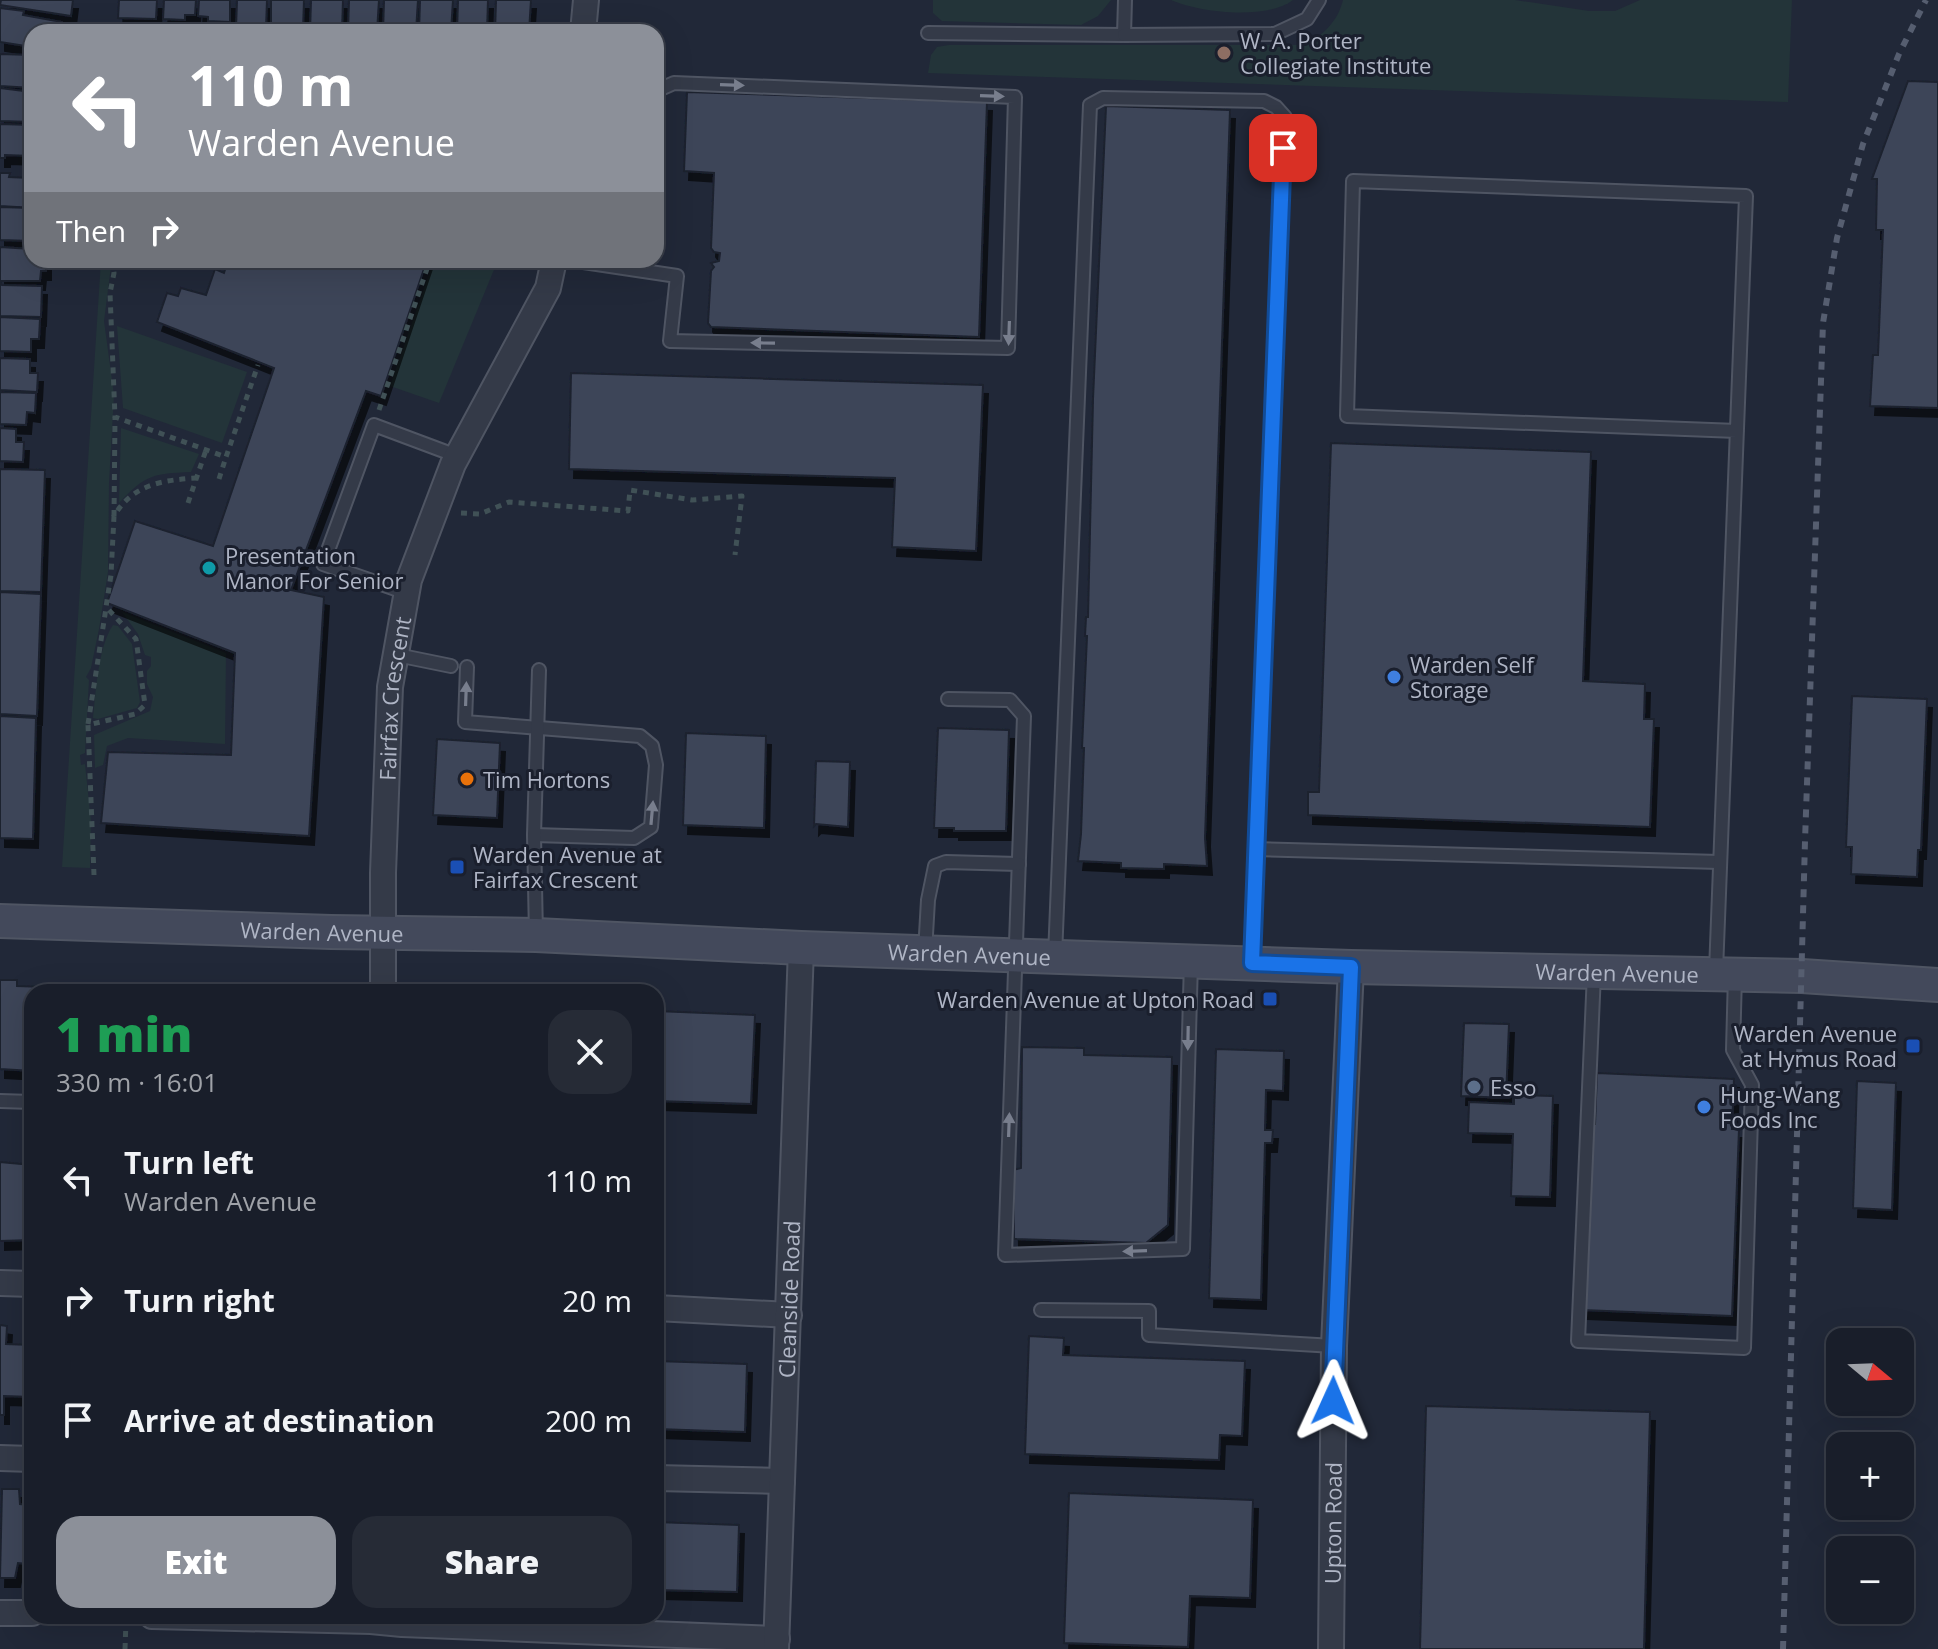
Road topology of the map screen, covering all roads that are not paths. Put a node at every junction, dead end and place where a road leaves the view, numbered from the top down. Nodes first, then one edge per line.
1 (586, 0) edge
2 (1125, 0) edge
3 (1319, 0) edge
4 (584, 24) edge
5 (928, 33) dead end
6 (1124, 35) junction
7 (664, 87) edge
8 (552, 268) edge
9 (624, 268) edge
10 (1737, 431) junction
11 (457, 456) junction
12 (407, 593) junction
13 (397, 655) junction
14 (451, 666) dead end
15 (467, 667) dead end
16 (539, 670) dead end
17 (948, 699) dead end
18 (539, 726) junction
19 (534, 835) junction
20 (1255, 849) junction
21 (1719, 862) junction
22 (1019, 864) junction
23 (0, 921) edge
24 (382, 932) junction
25 (536, 935) junction
26 (801, 948) junction
27 (925, 952) junction
28 (1014, 956) junction
29 (1054, 957) junction
30 (1191, 960) junction
31 (1252, 963) junction
32 (1351, 967) junction
33 (1594, 972) junction
34 (1725, 975) junction
35 (383, 984) edge
36 (1938, 985) edge
37 (0, 1101) edge
38 (24, 1102) edge
39 (0, 1283) edge
40 (24, 1284) edge
41 (664, 1308) edge
42 (1041, 1310) dead end
43 (789, 1315) junction
44 (1334, 1346) junction
45 (0, 1458) edge
46 (24, 1459) edge
47 (664, 1478) edge
48 (782, 1481) junction
49 (0, 1613) edge
50 (24, 1613) edge
51 (402, 1624) edge
52 (464, 1624) edge
53 (777, 1644) edge
54 (401, 1649) edge
55 (1331, 1649) edge

1 - 4 street
2 - 6 lane
3 - 6 lane
5 - 6 lane
7 -> 9 lane
8 - 11 street, Fairfax Crescent
10 - 10 lane
10 - 21 lane
11 - 12 street, Fairfax Crescent
11 - 12 lane
12 - 13 street, Fairfax Crescent
13 - 14 lane
13 - 24 street, Fairfax Crescent
18 -> 15 lane
16 - 18 lane
17 - 22 lane
18 - 19 lane
19 -> 18 lane
19 - 25 lane
20 - 21 lane
20 - 29 lane
20 - 31 lane
21 - 34 lane
22 - 27 lane
22 - 28 lane
23 - 24 main road, Warden Avenue
24 - 25 main road, Warden Avenue
24 - 35 street, Fairfax Crescent
25 - 26 main road, Warden Avenue
26 - 27 main road, Warden Avenue
26 - 43 street, Cleanside Road
27 - 28 main road, Warden Avenue
28 - 29 main road, Warden Avenue
30 -> 28 lane
29 - 30 main road, Warden Avenue
30 - 31 main road, Warden Avenue
31 - 32 main road, Warden Avenue
32 - 33 main road, Warden Avenue
32 - 44 street, Upton Road
33 - 34 main road, Warden Avenue
33 - 34 lane
34 - 36 main road, Warden Avenue
37 - 38 lane
39 - 40 street
41 - 43 street
42 - 44 lane
43 - 48 street, Cleanside Road
44 - 55 street, Upton Road
45 - 46 street
47 - 48 street
48 - 53 street, Cleanside Road
49 - 50 street
51 - 54 street
52 - 53 street

